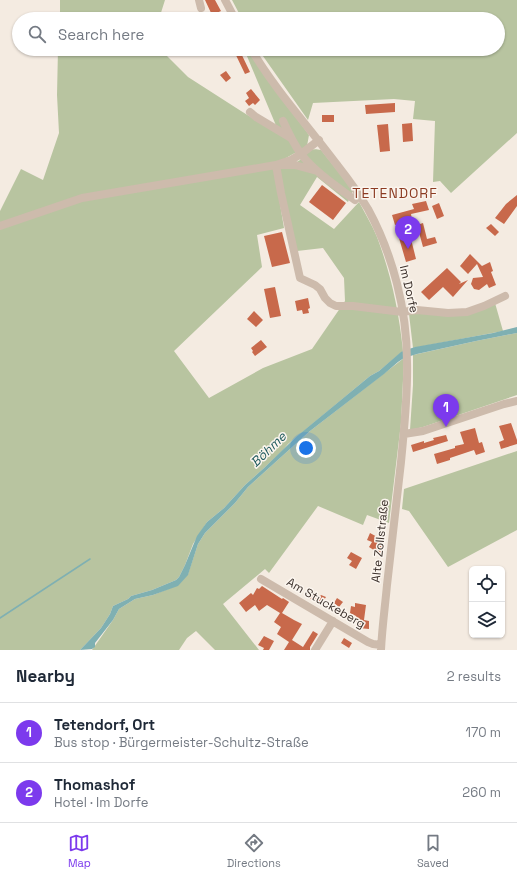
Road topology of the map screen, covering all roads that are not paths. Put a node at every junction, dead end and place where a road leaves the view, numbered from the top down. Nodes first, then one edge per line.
1 (225, 0) edge
2 (232, 12) edge
3 (255, 56) edge
4 (250, 112) dead end
5 (283, 121) dead end
6 (291, 138) junction
7 (319, 140) junction
8 (301, 154) junction
9 (276, 165) junction
10 (317, 171) junction
11 (355, 200) dead end
12 (0, 226) edge
13 (505, 296) dead end
14 (402, 312) junction
15 (517, 401) edge
16 (404, 434) junction
17 (261, 579) dead end
18 (333, 621) junction
19 (381, 648) edge
20 (315, 650) edge

1 - 2 street
3 - 7 street, Im Dorfe
4 - 6 street
5 - 6 street
6 - 8 street
7 - 8 street
7 - 14 street, Im Dorfe
8 - 9 street
8 - 10 street
9 - 10 street
9 - 12 street
9 - 14 street
10 - 11 street
13 - 14 street
14 - 16 street, Im Dorfe
15 - 16 street
16 - 19 street, Alte Zollstraße
17 - 18 street, Am Stuckeberg
18 - 19 street, Am Stuckeberg
18 - 20 street

